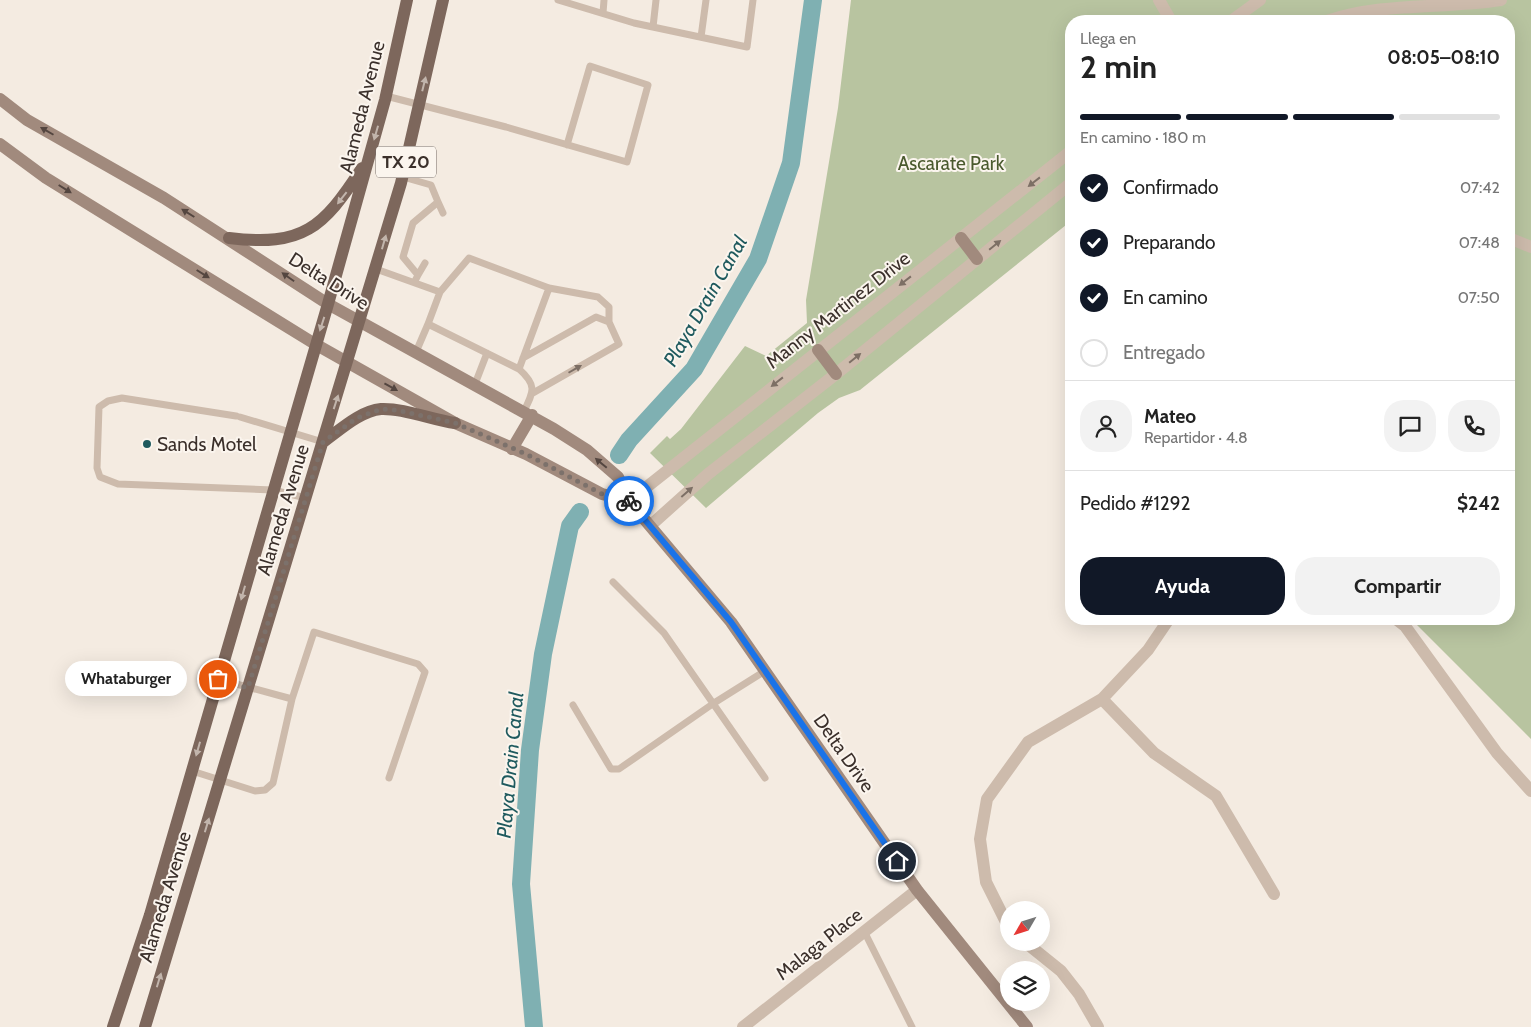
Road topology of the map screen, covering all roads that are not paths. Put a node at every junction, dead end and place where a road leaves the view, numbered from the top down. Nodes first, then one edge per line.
1 (407, 0) edge
2 (443, 0) edge
3 (558, 0) edge
4 (604, 0) edge
5 (656, 0) edge
6 (706, 0) edge
7 (753, 0) edge
8 (1158, 0) edge
9 (1260, 0) edge
10 (1501, 0) edge
11 (1458, 2) edge
12 (603, 14) junction
13 (1162, 15) edge
14 (1167, 15) edge
15 (1239, 15) edge
16 (1353, 15) edge
17 (653, 27) junction
18 (701, 38) junction
19 (386, 96) junction
20 (0, 98) edge
21 (418, 104) junction
22 (0, 144) edge
23 (567, 145) junction
24 (1065, 156) edge
25 (369, 158) junction
26 (403, 177) junction
27 (1065, 188) edge
28 (438, 202) junction
29 (443, 213) dead end
30 (229, 238) junction
31 (960, 238) junction
32 (1515, 240) edge
33 (1531, 247) edge
34 (977, 260) junction
35 (425, 263) dead end
36 (376, 269) junction
37 (416, 278) junction
38 (550, 288) junction
39 (440, 292) junction
40 (328, 304) junction
41 (360, 322) junction
42 (609, 322) junction
43 (428, 324) junction
44 (315, 344) junction
45 (818, 350) junction
46 (416, 352) junction
47 (487, 353) junction
48 (524, 358) junction
49 (348, 363) junction
50 (519, 369) junction
51 (836, 374) junction
52 (475, 384) junction
53 (533, 393) junction
54 (528, 413) junction
55 (455, 423) junction
56 (290, 430) junction
57 (323, 442) junction
58 (512, 449) junction
59 (273, 490) junction
60 (306, 498) junction
61 (629, 501) junction
62 (651, 525) junction
63 (613, 582) dead end
64 (1165, 625) edge
65 (1404, 625) edge
66 (765, 671) junction
67 (218, 679) junction
68 (248, 688) junction
69 (1102, 698) junction
70 (292, 700) junction
71 (714, 703) junction
72 (573, 705) dead end
73 (192, 771) junction
74 (389, 778) dead end
75 (765, 778) dead end
76 (220, 780) junction
77 (1531, 791) edge
78 (917, 890) junction
79 (1274, 894) dead end
80 (1000, 910) edge
81 (864, 933) junction
82 (1036, 951) edge
83 (112, 1027) edge
84 (145, 1027) edge
85 (743, 1027) edge
86 (912, 1027) edge
87 (1027, 1027) edge
88 (1098, 1027) edge

1 - 19 main road, Alameda Avenue / TX 20
21 -> 2 main road, Alameda Avenue / TX 20
3 - 12 lane
4 - 12 lane
5 - 17 lane
6 - 18 lane
7 - 18 lane
8 - 13 street
8 - 14 street
9 - 15 street
10 - 11 street
11 - 16 street
12 - 17 lane
17 - 18 lane
19 - 21 lane
19 -> 25 main road, Alameda Avenue / TX 20
30 -> 20 main road, Delta Drive
21 - 23 lane
21 - 26 main road, Alameda Avenue / TX 20
22 -> 44 main road
23 - 23 lane
24 -> 31 street, Manny Martinez Drive
25 -> 30 main road
25 - 40 main road, Alameda Avenue / TX 20
26 - 28 lane
36 -> 26 main road, Alameda Avenue / TX 20
34 -> 27 street
28 - 29 lane
28 - 37 lane
40 -> 30 main road, Delta Drive
31 - 34 main road
31 -> 45 street, Manny Martinez Drive
32 - 33 street
51 -> 34 street
35 - 37 lane
36 - 37 lane
36 - 41 main road, Alameda Avenue / TX 20
37 - 39 lane
38 - 39 lane
38 - 42 lane
38 - 48 lane
39 - 43 lane
40 - 41 main road, Delta Drive
40 -> 44 main road, Alameda Avenue / TX 20
41 - 46 main road, Delta Drive
41 - 49 main road, Alameda Avenue / TX 20
42 - 48 lane
53 -> 42 lane
43 - 46 lane
43 - 47 lane
44 - 49 main road
44 - 56 main road, Alameda Avenue / TX 20
45 - 51 main road
45 -> 61 street, Manny Martinez Drive
46 - 52 main road, Delta Drive
47 - 50 lane
47 - 52 lane
48 - 50 lane
49 -> 55 main road
57 -> 49 main road, Alameda Avenue / TX 20
50 - 53 lane
62 -> 51 street
52 - 54 main road, Delta Drive
53 - 54 lane
54 - 58 main road
61 -> 54 main road, Delta Drive
55 - 57 main road
55 - 58 main road
56 - 57 lane
56 - 59 main road, Alameda Avenue / TX 20
56 - 59 lane
57 - 60 main road, Alameda Avenue / TX 20
58 - 61 main road
59 - 60 lane
59 -> 67 main road, Alameda Avenue / TX 20
60 - 68 main road, Alameda Avenue / TX 20
61 - 62 main road, Delta Drive
62 - 66 main road, Delta Drive
63 - 71 lane
64 - 69 street
65 - 77 street
66 - 71 lane
66 - 78 main road, Delta Drive
67 - 68 lane
67 -> 73 main road, Alameda Avenue / TX 20
68 - 70 lane
68 - 76 main road, Alameda Avenue / TX 20
69 - 79 street
69 - 80 street
70 - 74 lane
70 - 76 lane
71 - 72 lane
71 - 75 lane
73 - 76 lane
73 - 83 main road, Alameda Avenue / TX 20
84 -> 76 main road, Alameda Avenue / TX 20
78 - 81 street, Malaga Place
78 - 87 main road, Delta Drive
81 - 85 street, Malaga Place
81 - 86 lane
82 - 88 street

